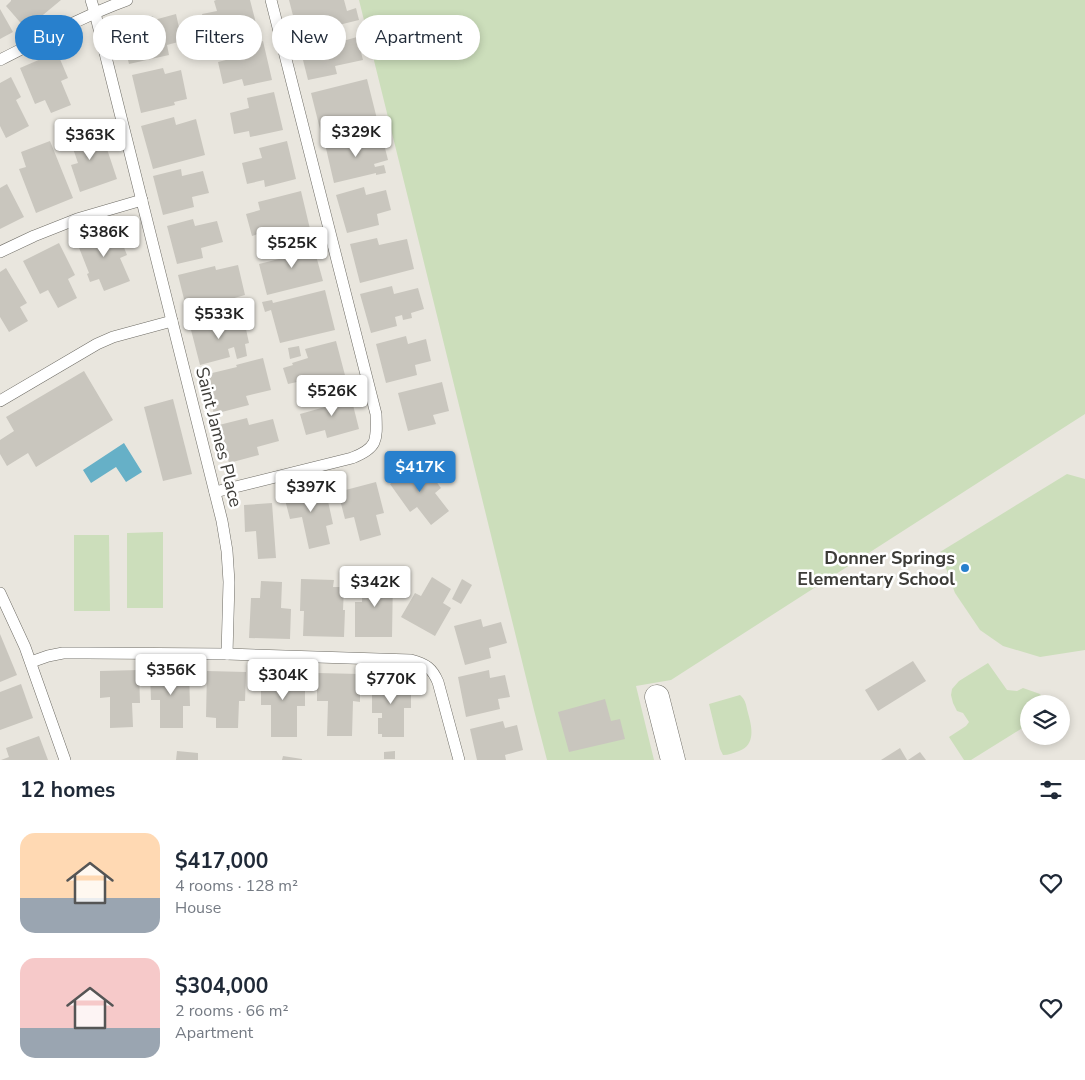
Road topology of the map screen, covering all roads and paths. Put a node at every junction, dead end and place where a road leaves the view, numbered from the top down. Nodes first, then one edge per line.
1 (91, 0) edge
2 (127, 0) edge
3 (271, 0) edge
4 (95, 13) junction
5 (0, 60) edge
6 (142, 200) junction
7 (0, 252) edge
8 (172, 321) junction
9 (0, 402) edge
10 (215, 492) junction
11 (0, 592) edge
12 (227, 654) junction
13 (31, 662) junction
14 (657, 697) dead end
15 (65, 760) edge
16 (459, 760) edge
17 (672, 760) edge

1 - 4 lane, Saint James Place
2 - 4 lane
3 - 10 lane
4 - 5 lane
4 - 6 lane, Saint James Place
6 - 7 lane
6 - 8 lane, Saint James Place
8 - 9 lane
8 - 10 lane, Saint James Place
10 - 12 lane, Saint James Place
11 - 13 lane
12 - 13 lane
12 - 16 lane
13 - 15 lane
14 - 17 street

